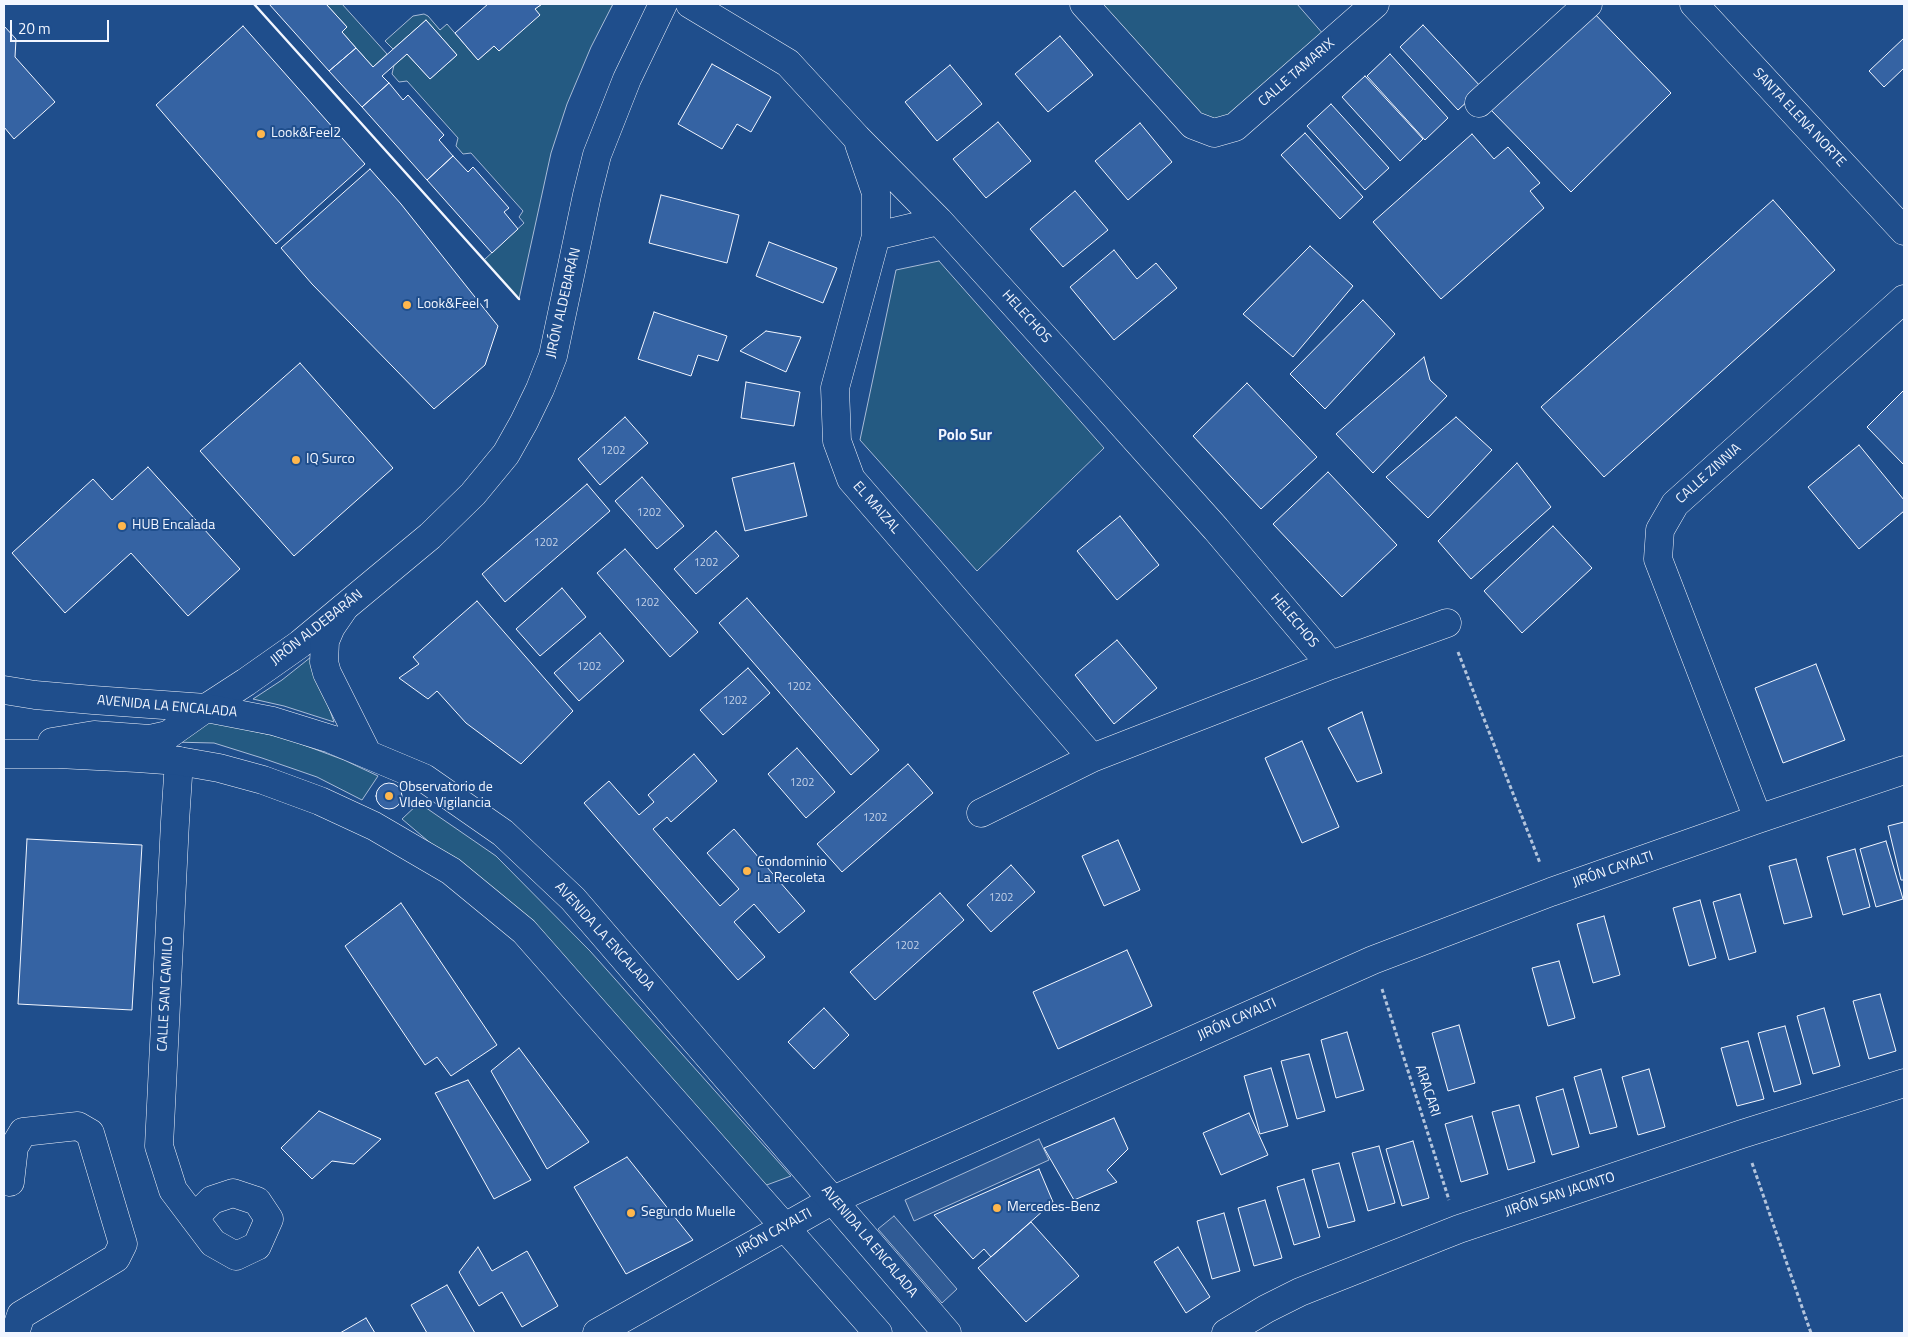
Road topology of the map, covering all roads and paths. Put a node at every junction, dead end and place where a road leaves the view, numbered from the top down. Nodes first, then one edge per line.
1 (664, 4) edge
2 (690, 4) edge
3 (1084, 4) edge
4 (1374, 4) edge
5 (1588, 4) edge
6 (1694, 4) edge
7 (1479, 103) dead end
8 (857, 138) junction
9 (939, 221) junction
10 (1904, 231) edge
11 (876, 236) junction
12 (1904, 299) edge
13 (344, 608) junction
14 (1447, 624) joint
15 (1331, 665) junction
16 (4, 690) edge
17 (206, 708) junction
18 (367, 753) junction
19 (4, 754) edge
20 (1092, 758) junction
21 (180, 762) junction
22 (1904, 770) edge
23 (982, 812) dead end
24 (1758, 819) junction
25 (1551, 892) junction
26 (1373, 960) junction
27 (1904, 1083) edge
28 (1742, 1134) junction
29 (10, 1182) dead end
30 (833, 1200) junction
31 (194, 1218) dead end
32 (786, 1227) junction
33 (1459, 1229) junction
34 (15, 1333) edge
35 (597, 1333) edge
36 (878, 1333) edge
37 (947, 1333) edge
38 (1226, 1333) edge
39 (1811, 1333) edge

1 - 13 street, JIRÓN ALDEBARÁN
2 - 8 street, HELECHOS
3 - 4 street, CALLE TAMARIX
5 - 7 street
6 - 10 street, SANTA ELENA NORTE
8 - 9 street, HELECHOS
8 - 11 street, EL MAIZAL
9 - 11 street
9 - 15 street, HELECHOS
11 - 20 street, EL MAIZAL
12 - 24 street, CALLE ZINNIA
13 - 17 street, JIRÓN ALDEBARÁN
13 - 18 street
14 - 15 street
14 - 25 path
15 - 20 street
16 - 17 street, AVENIDA LA ENCALADA
17 - 18 street, AVENIDA LA ENCALADA
17 - 19 street, JIRÓN ALDEBARÁN
18 - 30 street, AVENIDA LA ENCALADA
19 - 21 street
20 - 23 street
21 - 31 street, CALLE SAN CAMILO
21 - 32 street
22 - 24 street, JIRÓN CAYALTI
24 - 25 street, JIRÓN CAYALTI
25 - 26 street, JIRÓN CAYALTI
26 - 30 street, JIRÓN CAYALTI
26 - 33 path, ARACARI
27 - 28 street, JIRÓN SAN JACINTO
28 - 33 street, JIRÓN SAN JACINTO
28 - 39 path
29 - 34 street
30 - 32 street, JIRÓN CAYALTI
30 - 37 street, AVENIDA LA ENCALADA
32 - 35 street, JIRÓN CAYALTI
32 - 36 street
33 - 38 street, JIRÓN SAN JACINTO

